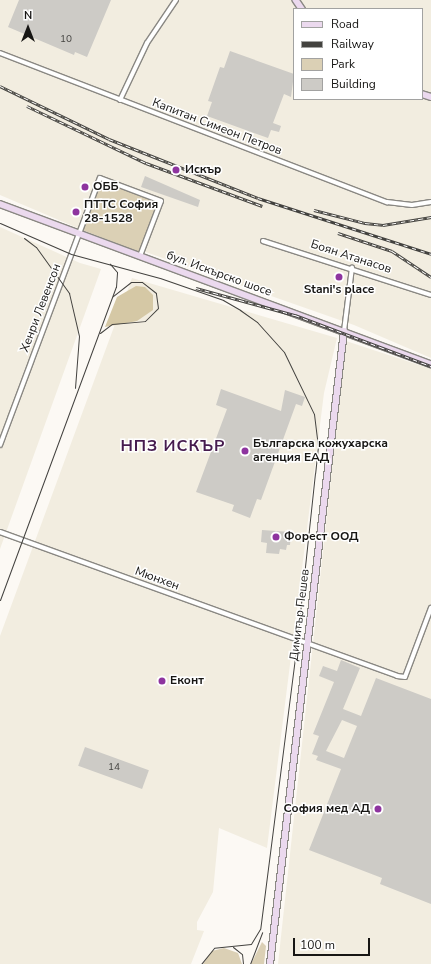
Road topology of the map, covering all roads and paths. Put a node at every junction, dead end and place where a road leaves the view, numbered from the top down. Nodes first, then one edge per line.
1 (176, 0) edge
2 (0, 53) edge
3 (120, 100) junction
4 (431, 202) edge
5 (0, 204) edge
6 (79, 234) junction
7 (264, 241) dead end
8 (140, 256) junction
9 (352, 268) junction
10 (431, 295) edge
11 (344, 331) junction
12 (431, 364) edge
13 (0, 445) edge
14 (0, 532) edge
15 (431, 609) edge
16 (307, 645) junction
17 (270, 964) edge

1 - 3 street
2 - 3 street, Капитан Симеон Петров
3 - 4 street, Капитан Симеон Петров
5 - 6 main road, бул. Искърско шосе
6 - 8 main road, бул. Искърско шосе
6 - 8 street, Хенри Левенсон
6 - 13 street, Хенри Левенсон
7 - 9 street, Боян Атанасов
8 - 11 main road, бул. Искърско шосе
9 - 10 street, Боян Атанасов
9 - 11 street, Димитър Пешев
11 - 12 main road, бул. Искърско шосе
11 - 16 main road, Димитър Пешев
14 - 16 street, Мюнхен
15 - 16 street, Мюнхен
16 - 17 main road, Димитър Пешев

